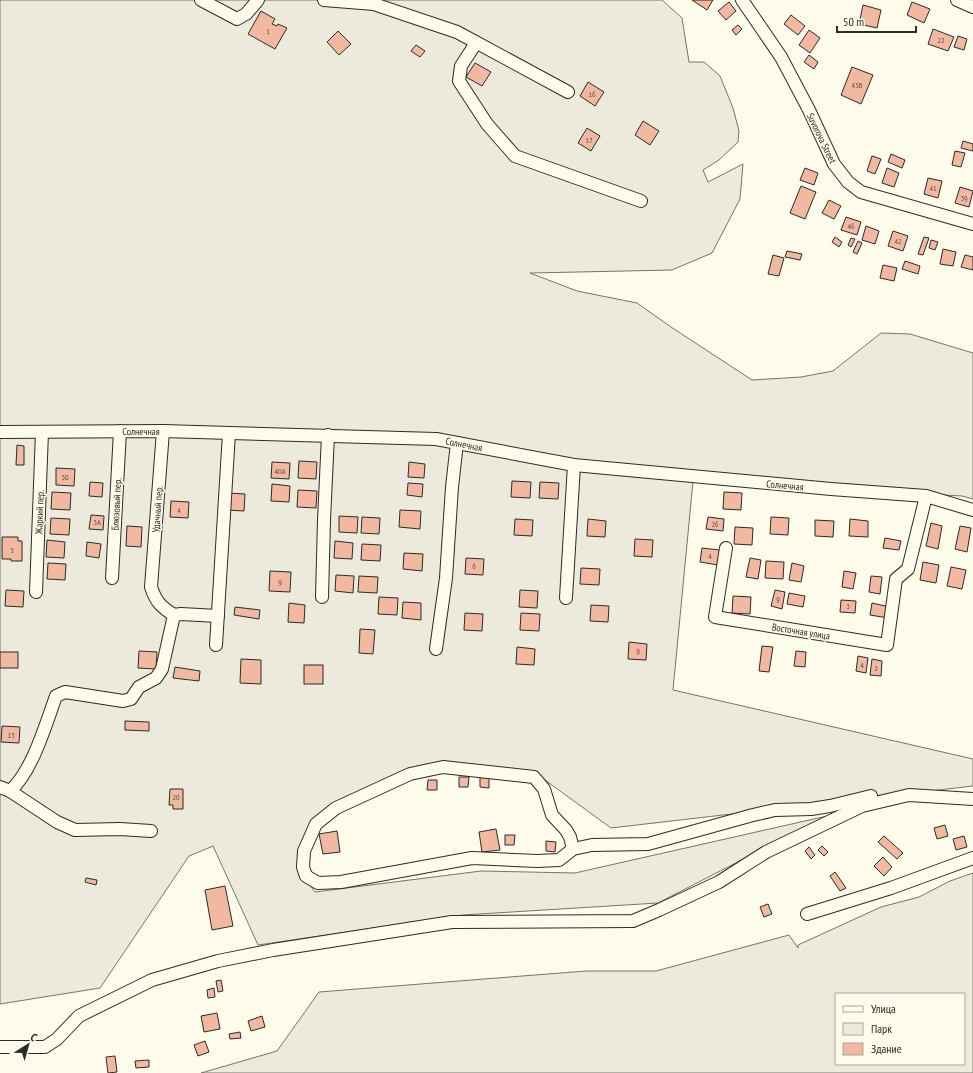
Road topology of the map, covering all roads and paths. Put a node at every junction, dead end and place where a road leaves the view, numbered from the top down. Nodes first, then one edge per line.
1 (201, 0) edge
2 (258, 0) edge
3 (324, 0) edge
4 (742, 0) edge
5 (957, 0) edge
6 (973, 7) edge
7 (476, 43) junction
8 (568, 92) dead end
9 (641, 201) dead end
10 (973, 224) edge
11 (120, 431) junction
12 (163, 431) junction
13 (0, 432) edge
14 (42, 432) junction
15 (228, 432) junction
16 (328, 435) junction
17 (457, 443) junction
18 (574, 465) junction
19 (926, 496) junction
20 (973, 510) edge
21 (726, 548) dead end
22 (112, 578) dead end
23 (36, 592) dead end
24 (322, 597) dead end
25 (566, 598) dead end
26 (174, 615) junction
27 (218, 616) junction
28 (216, 645) dead end
29 (436, 649) dead end
30 (5, 789) edge
31 (898, 798) junction
32 (973, 799) edge
33 (151, 831) dead end
34 (573, 849) junction
35 (973, 858) edge
36 (807, 914) dead end
37 (0, 1047) edge

1 - 2 street
3 - 7 street
4 - 10 street, Suvorova Street
5 - 6 street
7 - 8 street
7 - 9 street
11 - 12 street, Солнечная
11 - 14 street, Солнечная
11 - 22 street, Блюзовый пер.
12 - 15 street, Солнечная
12 - 26 street, Удачный пер.
13 - 14 street, Солнечная
14 - 23 street, Жаркий пер.
15 - 16 street, Солнечная
15 - 27 street
16 - 17 street, Солнечная
16 - 24 street
17 - 18 street, Солнечная
17 - 29 street
18 - 19 street, Солнечная
18 - 25 street
19 - 20 street, Солнечная
19 - 21 street, Восточная улица
26 - 27 street
26 - 30 street
27 - 28 street
30 - 33 street
31 - 32 street
31 - 34 street
31 - 37 street
34 - 34 street
35 - 36 street

